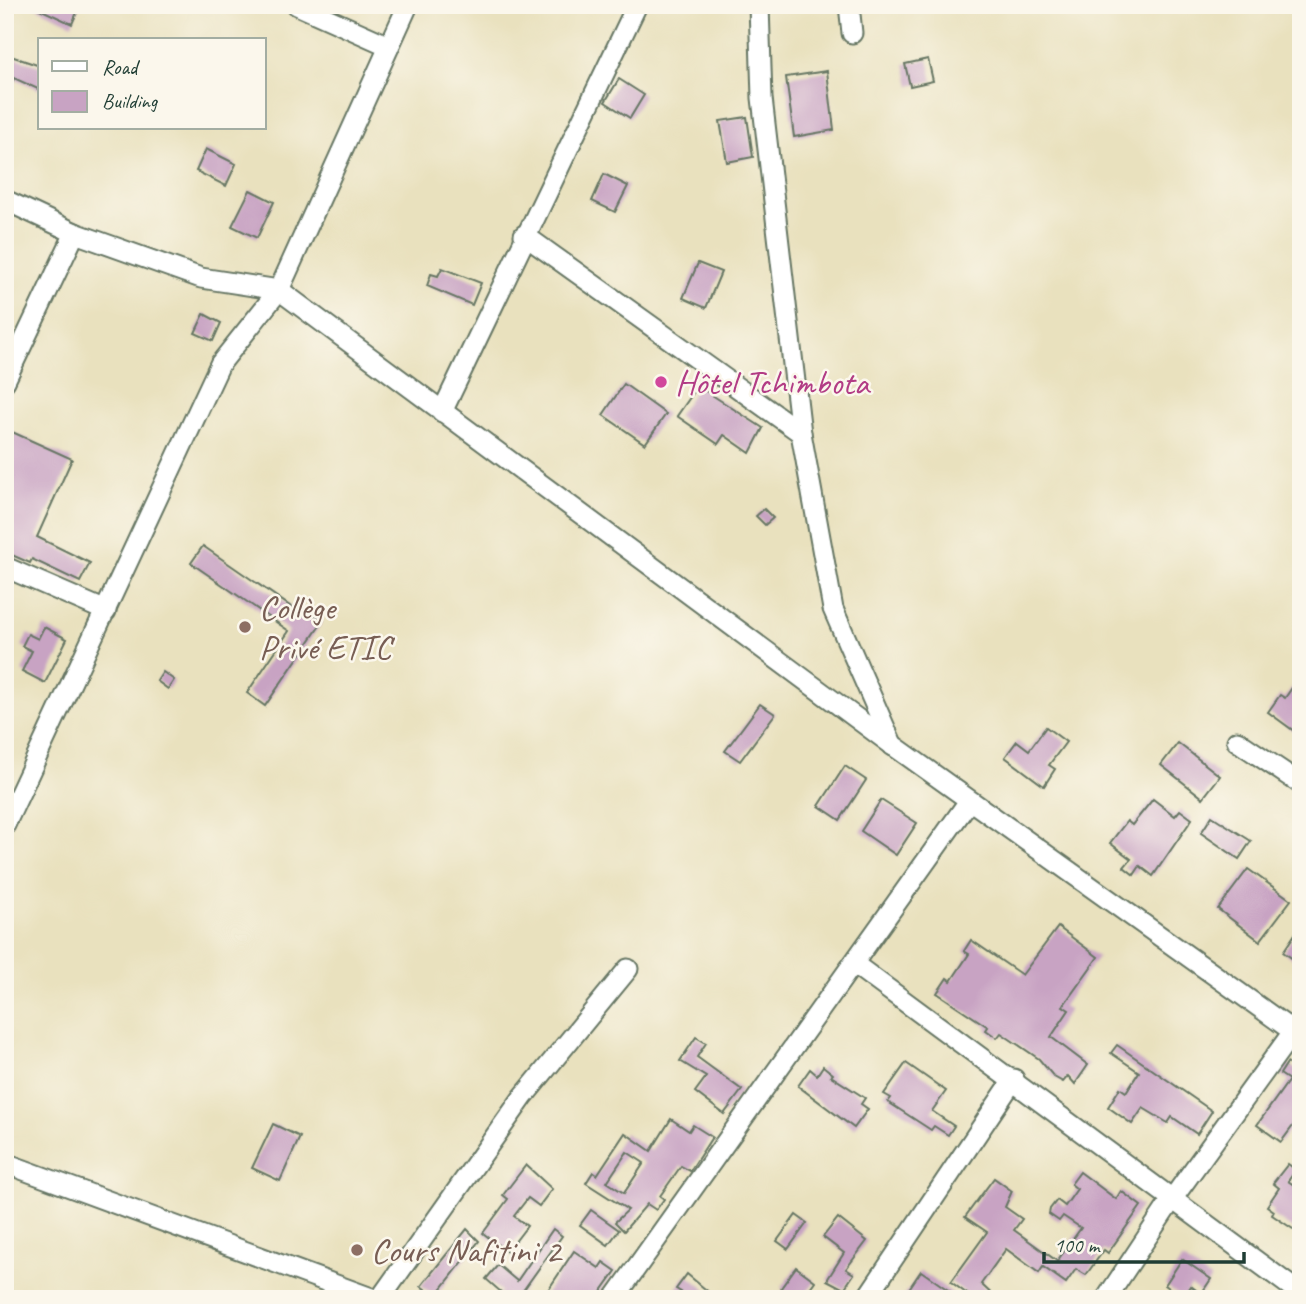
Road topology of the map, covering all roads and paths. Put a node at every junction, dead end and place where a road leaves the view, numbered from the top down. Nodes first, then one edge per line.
1 (297, 5) edge
2 (408, 5) edge
3 (637, 5) edge
4 (759, 5) edge
5 (849, 5) edge
6 (852, 33) dead end
7 (389, 46) junction
8 (5, 200) edge
9 (75, 233) junction
10 (524, 235) junction
11 (279, 290) junction
12 (5, 380) edge
13 (442, 412) junction
14 (802, 433) junction
15 (5, 567) edge
16 (106, 611) junction
17 (1237, 741) dead end
18 (894, 747) junction
19 (1301, 784) edge
20 (970, 801) junction
21 (5, 825) edge
22 (854, 964) junction
23 (628, 970) dead end
24 (1298, 1030) edge
25 (1014, 1079) junction
26 (5, 1163) edge
27 (1173, 1198) junction
28 (1301, 1294) edge
29 (374, 1299) edge
30 (380, 1299) edge
31 (614, 1299) edge
32 (866, 1299) edge
33 (1106, 1299) edge

1 - 7 street
2 - 7 street
3 - 10 street
4 - 14 street
5 - 6 street
7 - 11 street
8 - 9 street
9 - 11 street
9 - 12 street
10 - 13 street
10 - 14 street
11 - 13 street
11 - 16 street
13 - 18 street
14 - 18 street
15 - 16 street
16 - 21 street
17 - 19 street
18 - 20 street
20 - 22 street
20 - 24 street
22 - 25 street
22 - 31 street
23 - 30 street
24 - 27 street
25 - 27 street
25 - 32 street
26 - 29 street
27 - 28 street
27 - 33 street

